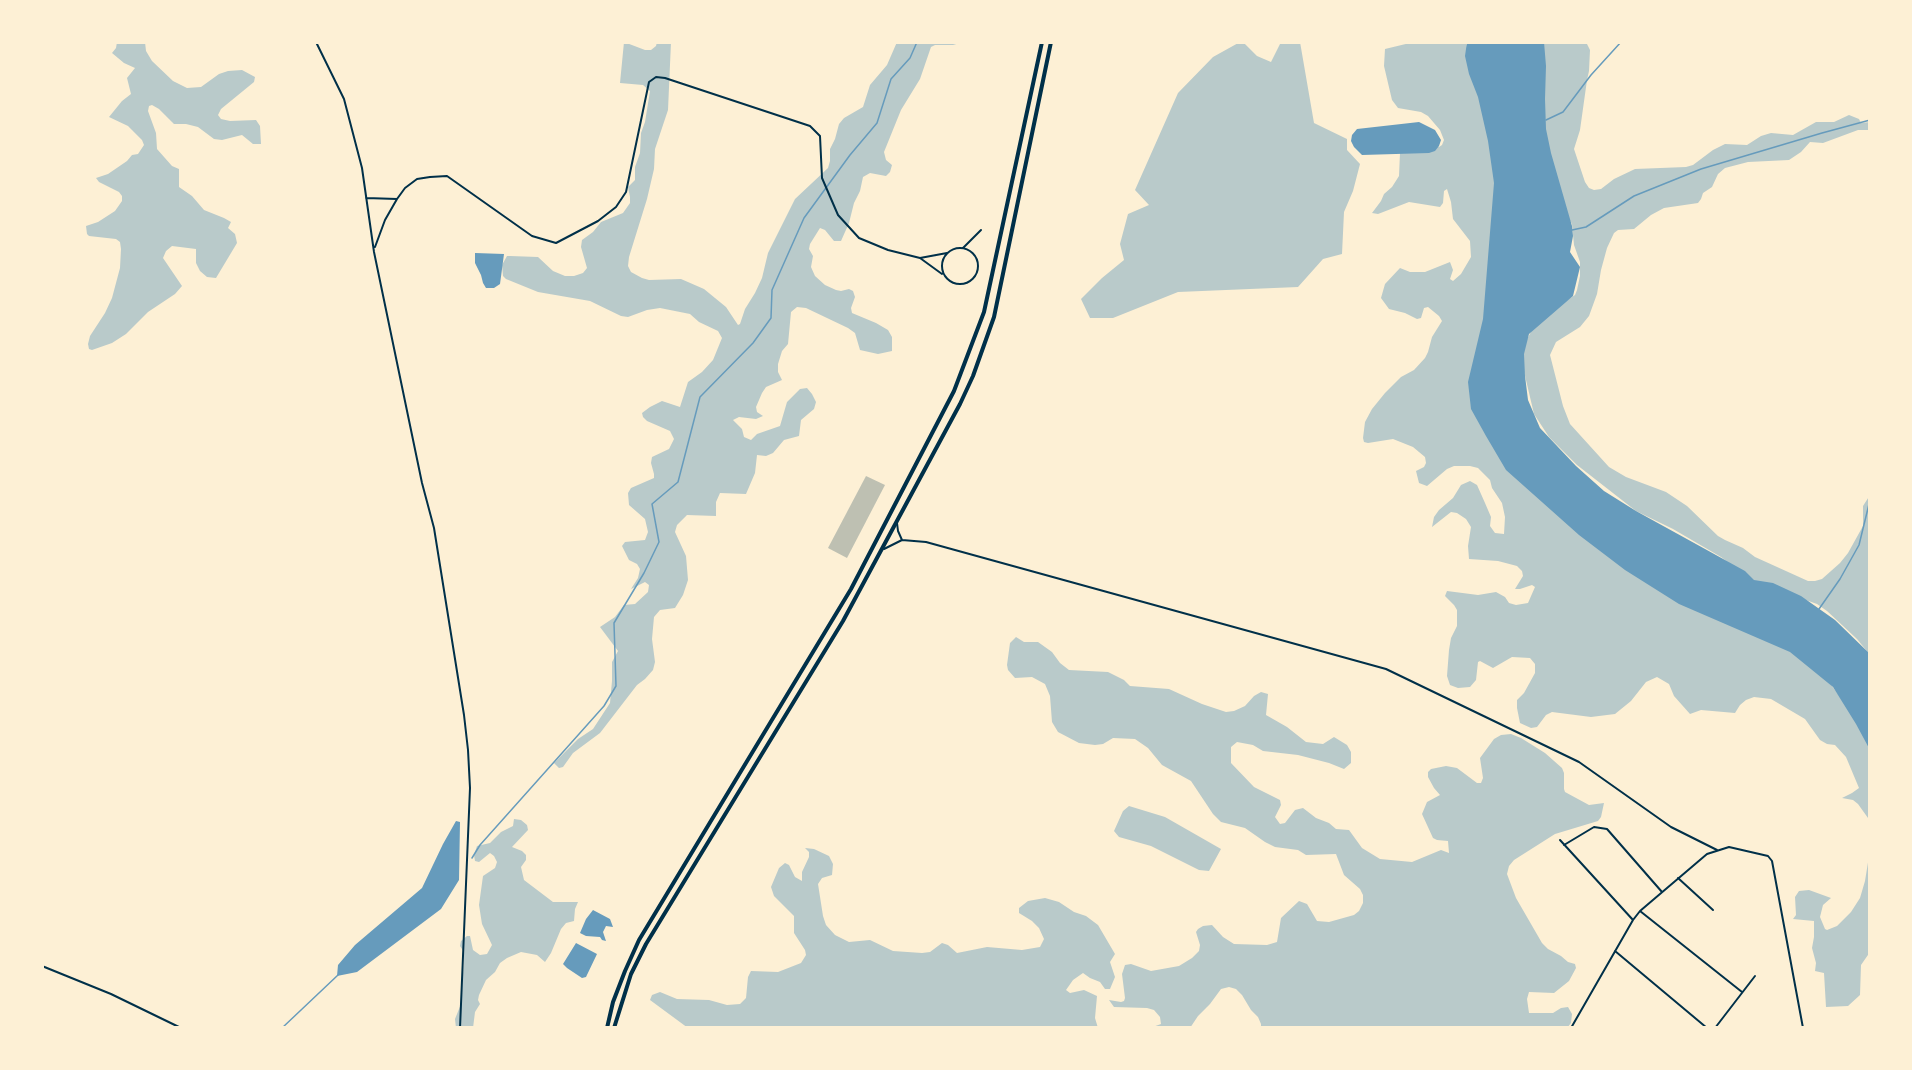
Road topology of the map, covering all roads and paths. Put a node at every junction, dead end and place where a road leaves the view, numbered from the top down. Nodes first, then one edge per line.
1 (316, 42) edge
2 (1042, 42) edge
3 (1051, 42) edge
4 (366, 198) junction
5 (397, 199) junction
6 (981, 230) dead end
7 (963, 248) junction
8 (374, 250) junction
9 (947, 253) junction
10 (920, 258) junction
11 (943, 275) junction
12 (897, 520) junction
13 (902, 540) junction
14 (881, 550) junction
15 (1560, 840) dead end
16 (1564, 845) junction
17 (1717, 850) junction
18 (1678, 878) junction
19 (1662, 892) junction
20 (1713, 910) dead end
21 (1640, 911) junction
22 (1633, 920) junction
23 (1615, 951) junction
24 (42, 966) edge
25 (1755, 976) dead end
26 (1742, 992) junction
27 (181, 1028) edge
28 (460, 1028) edge
29 (607, 1028) edge
30 (614, 1028) edge
31 (1571, 1028) edge
32 (1707, 1028) edge
33 (1715, 1028) edge
34 (1803, 1028) edge

1 - 4 street
2 - 29 highway
3 - 12 highway
4 - 5 street
4 - 8 street
5 - 8 street
5 - 10 street
6 - 7 street
7 - 9 street
7 - 11 street
8 - 28 street
9 - 10 street
9 - 11 street
10 - 11 street
12 - 13 street
12 - 14 highway
13 - 14 street
13 - 17 street
14 - 30 highway
15 - 16 street
16 - 19 street
16 - 22 street
17 - 18 street
17 - 34 street
18 - 19 street
18 - 20 street
19 - 21 street
21 - 22 street
21 - 26 street
22 - 23 street
23 - 31 street
23 - 32 street
24 - 27 street
25 - 26 street
26 - 33 street

